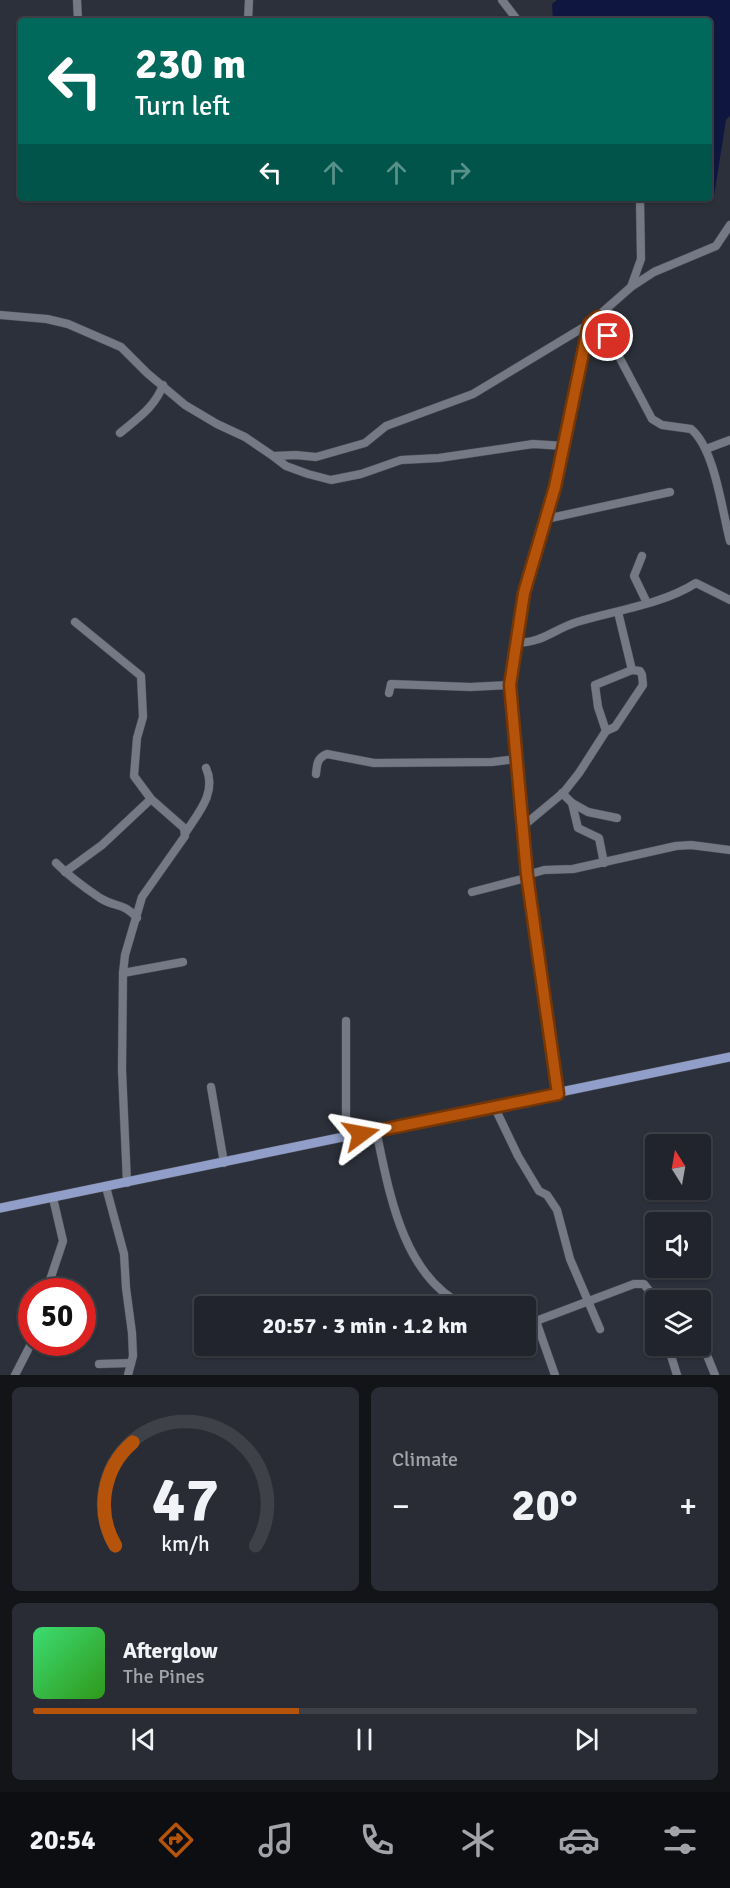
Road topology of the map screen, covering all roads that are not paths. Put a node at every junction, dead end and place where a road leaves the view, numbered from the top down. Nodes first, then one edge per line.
1 (77, 0) edge
2 (249, 0) edge
3 (502, 0) edge
4 (78, 18) edge
5 (248, 18) edge
6 (516, 18) edge
7 (640, 201) edge
8 (730, 225) edge
9 (631, 286) junction
10 (0, 315) edge
11 (598, 317) junction
12 (589, 324) junction
13 (163, 385) junction
14 (120, 433) dead end
15 (730, 440) edge
16 (564, 446) junction
17 (706, 448) junction
18 (273, 456) junction
19 (670, 492) dead end
20 (727, 505) edge
21 (546, 519) junction
22 (730, 541) edge
23 (642, 556) dead end
24 (730, 600) edge
25 (647, 603) junction
26 (618, 612) junction
27 (75, 622) dead end
28 (516, 643) junction
29 (632, 670) junction
30 (510, 685) junction
31 (389, 693) dead end
32 (606, 731) junction
33 (516, 759) junction
34 (206, 768) dead end
35 (316, 774) dead end
36 (562, 793) junction
37 (151, 799) junction
38 (572, 803) junction
39 (617, 818) dead end
40 (522, 827) junction
41 (186, 832) junction
42 (730, 850) edge
43 (56, 863) dead end
44 (604, 863) junction
45 (65, 872) junction
46 (527, 877) junction
47 (472, 892) dead end
48 (137, 918) junction
49 (183, 962) dead end
50 (123, 973) junction
51 (346, 1020) dead end
52 (730, 1057) edge
53 (211, 1088) dead end
54 (558, 1094) junction
55 (494, 1106) junction
56 (376, 1130) junction
57 (346, 1137) junction
58 (224, 1163) junction
59 (127, 1183) junction
60 (106, 1187) junction
61 (53, 1198) junction
62 (0, 1208) edge
63 (51, 1278) edge
64 (648, 1290) edge
65 (449, 1296) edge
66 (587, 1300) junction
67 (536, 1321) joint
68 (600, 1329) dead end
69 (25, 1356) edge
70 (671, 1356) edge
71 (707, 1356) edge
72 (131, 1363) junction
73 (99, 1364) dead end
74 (15, 1375) edge
75 (128, 1375) edge
76 (555, 1375) edge
77 (676, 1375) edge
78 (715, 1375) edge

1 - 4 street
2 - 5 street
3 - 6 street
7 - 9 street
8 - 9 street
9 - 11 street
10 - 13 street
11 - 12 street
11 - 17 street
12 - 16 street
12 - 18 street
13 - 14 street
13 - 18 street
15 - 17 street
16 - 18 street
16 - 21 street
17 - 20 street
19 - 21 street
20 - 22 street
21 - 28 street
23 - 25 street
24 - 25 street
25 - 26 street
26 - 28 street
26 - 29 street
27 - 37 street
28 - 30 street
29 - 32 street
29 - 32 street
30 - 31 street
30 - 33 street
32 - 36 street
33 - 35 street
33 - 40 street
34 - 41 street
36 - 38 street
36 - 40 street
37 - 41 street
37 - 45 street
38 - 39 street
38 - 44 street
40 - 46 street
41 - 48 street
42 - 44 street
43 - 45 street
44 - 46 street
45 - 48 street
46 - 47 street
46 - 54 street
48 - 50 street
49 - 50 street
50 - 59 street
51 - 57 street
52 - 54 main road
53 - 58 street
54 - 55 main road
55 - 56 main road
55 - 66 street
56 - 57 main road
56 - 65 street
57 - 58 main road
58 - 59 main road
59 - 60 main road
60 - 61 main road
60 - 72 street
61 - 62 main road
61 - 63 street
64 - 66 street
66 - 67 street
66 - 68 street
67 - 76 street
69 - 74 street
70 - 77 street
71 - 78 street
72 - 73 street
72 - 75 street

